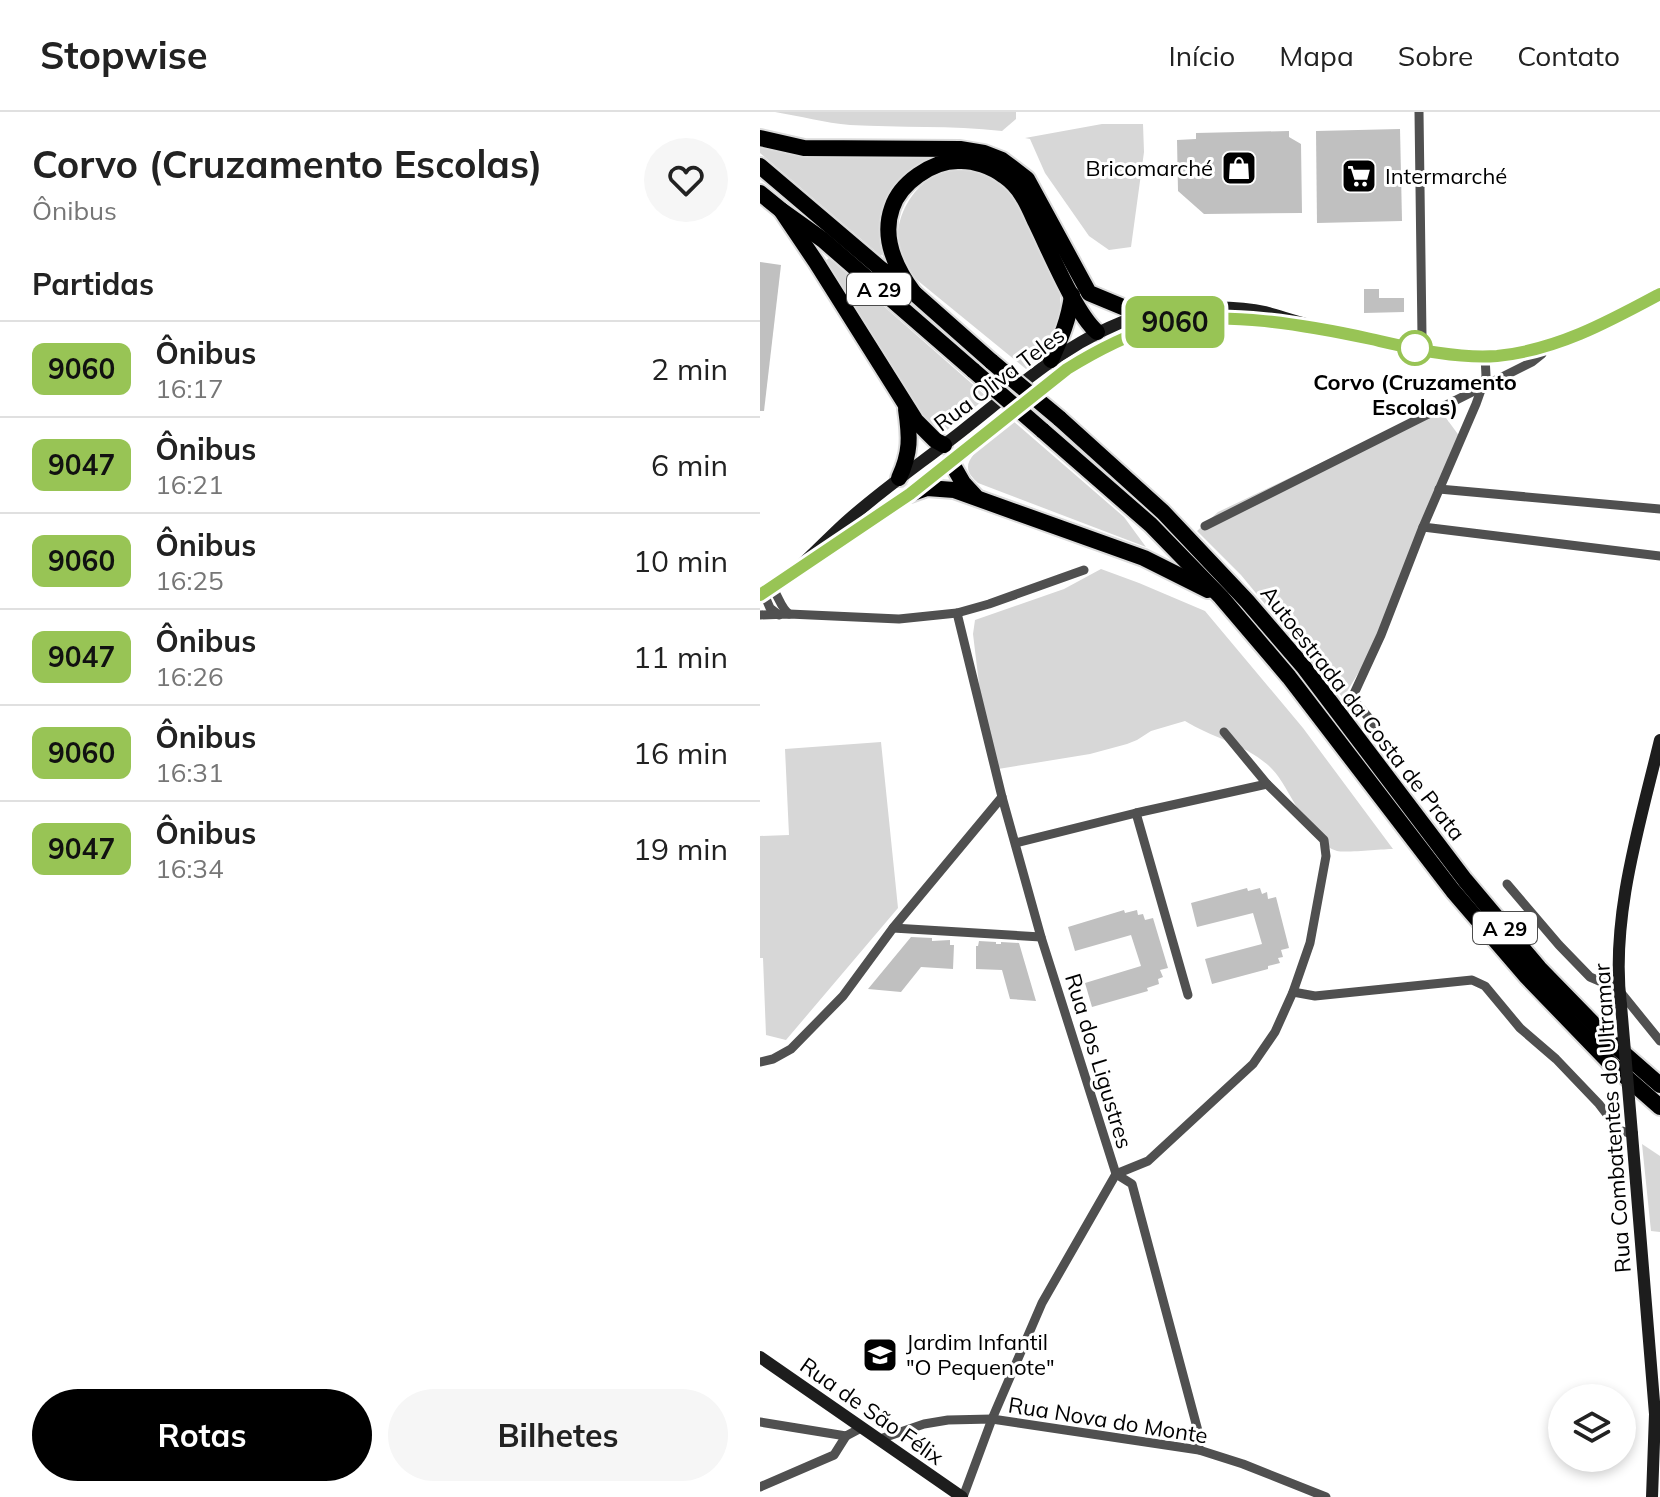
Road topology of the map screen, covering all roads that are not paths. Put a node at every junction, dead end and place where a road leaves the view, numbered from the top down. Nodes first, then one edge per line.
1 (1419, 112) edge
2 (760, 138) edge
3 (760, 166) edge
4 (760, 193) edge
5 (781, 210) junction
6 (914, 293) junction
7 (1089, 293) junction
8 (1660, 294) edge
9 (1072, 295) junction
10 (1142, 315) junction
11 (1315, 327) junction
12 (1097, 332) junction
13 (1119, 340) junction
14 (1542, 348) junction
15 (1421, 350) junction
16 (1088, 355) junction
17 (1485, 356) junction
18 (1051, 360) junction
19 (1483, 385) junction
20 (906, 404) junction
21 (949, 451) junction
22 (899, 478) junction
23 (1439, 489) junction
24 (910, 494) junction
25 (978, 498) junction
26 (1660, 509) edge
27 (1205, 526) dead end
28 (1423, 527) junction
29 (1660, 556) edge
30 (1084, 570) dead end
31 (791, 573) junction
32 (765, 592) edge
33 (1221, 597) junction
34 (957, 613) junction
35 (760, 615) edge
36 (784, 615) junction
37 (1374, 724) dead end
38 (1224, 732) dead end
39 (1660, 740) edge
40 (1267, 784) junction
41 (1002, 797) junction
42 (1136, 813) junction
43 (1016, 843) junction
44 (1507, 884) dead end
45 (893, 928) junction
46 (1041, 937) junction
47 (1618, 989) junction
48 (1293, 992) junction
49 (1188, 995) dead end
50 (1660, 1041) edge
51 (760, 1062) edge
52 (1660, 1085) edge
53 (1660, 1107) edge
54 (1632, 1134) junction
55 (1116, 1174) junction
56 (760, 1357) edge
57 (992, 1419) junction
58 (760, 1422) edge
59 (861, 1428) junction
60 (846, 1436) junction
61 (880, 1439) junction
62 (1199, 1450) junction
63 (760, 1487) edge
64 (1655, 1494) edge
65 (962, 1497) edge
66 (1326, 1497) edge

1 - 15 street
2 - 7 highway
3 - 6 highway, Autoestrada da Costa de Prata / A 29
4 - 5 highway, Autoestrada da Costa de Prata / A 29
5 - 20 highway
5 - 33 highway, Autoestrada da Costa de Prata / A 29, bridge
6 - 9 highway
6 - 52 highway, Autoestrada da Costa de Prata / A 29, bridge
7 - 10 highway
7 - 12 highway
8 - 14 main road, Rua Oliva Teles
9 - 12 highway
9 - 18 highway
10 - 11 main road, Rua Oliva Teles
10 - 12 main road, Rua Oliva Teles
11 - 13 main road, Rua Oliva Teles
11 - 15 main road, Rua Oliva Teles
12 - 13 main road
12 - 16 main road
12 - 18 main road, Rua Oliva Teles
13 - 16 main road, Rua Oliva Teles
14 - 17 main road, Rua Oliva Teles
14 - 19 street, Rua Oliva Teles
15 - 17 main road, Rua Oliva Teles
16 - 21 main road, Rua Oliva Teles
17 - 19 street
18 - 21 main road, Rua Oliva Teles
19 - 23 street
19 - 27 street, Rua Oliva Teles
20 - 21 highway
20 - 22 highway
21 - 22 main road, Rua Oliva Teles
21 - 24 main road, Rua Oliva Teles
21 - 25 highway
22 - 31 main road, Rua Oliva Teles
23 - 26 street
23 - 28 street
24 - 25 highway
24 - 31 main road, Rua Oliva Teles
25 - 33 highway
28 - 29 street
28 - 37 street
30 - 34 street
31 - 32 main road, Rua Oliva Teles
32 - 36 street, Rua Oliva Teles
33 - 53 highway, Autoestrada da Costa de Prata / A 29
34 - 36 street
34 - 41 street, Rua dos Ligustres
35 - 36 street
38 - 40 street
39 - 47 main road, Rua Combatentes do Ultramar
40 - 42 street
40 - 48 street
41 - 43 street, Rua dos Ligustres
41 - 45 street
42 - 43 street
42 - 49 street
43 - 46 street, Rua dos Ligustres
44 - 47 street
45 - 46 street
45 - 51 street
46 - 55 street, Rua dos Ligustres
47 - 50 street
47 - 54 main road, Rua Combatentes do Ultramar, bridge
48 - 54 street
48 - 55 street
54 - 64 main road, Rua Combatentes do Ultramar
55 - 57 street, Rua dos Ligustres
55 - 62 street
56 - 59 main road, Rua de São Félix
57 - 61 street, Rua Nova do Monte
57 - 62 street, Rua Nova do Monte
57 - 65 street, Rua dos Ligustres
58 - 60 street
59 - 60 street
59 - 61 main road, Rua de São Félix
60 - 63 street
61 - 65 main road, Rua de São Félix
62 - 66 street, Rua Nova do Monte

